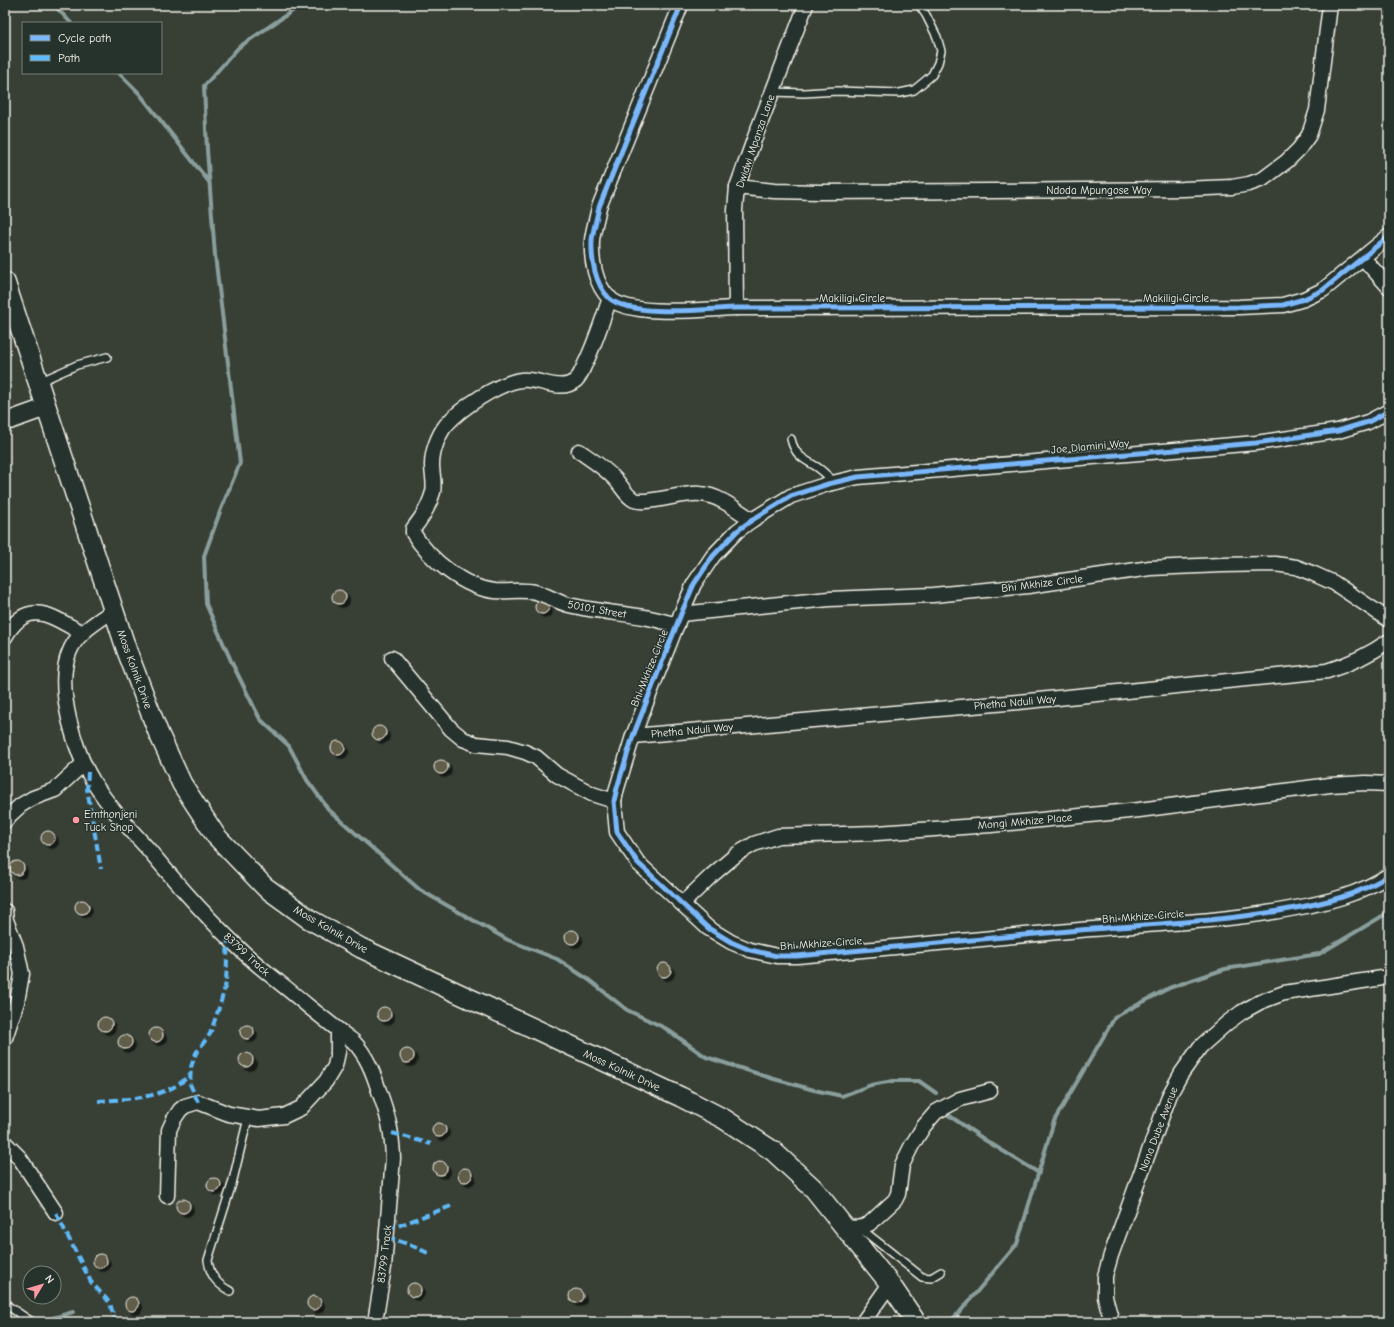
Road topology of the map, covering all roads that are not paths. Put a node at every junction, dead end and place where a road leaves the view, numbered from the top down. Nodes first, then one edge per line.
1 (681, 5) edge
2 (806, 5) edge
3 (919, 5) edge
4 (1330, 5) edge
5 (772, 92) junction
6 (738, 188) junction
7 (1389, 236) edge
8 (1363, 258) junction
9 (5, 282) edge
10 (1389, 287) edge
11 (610, 298) junction
12 (736, 308) junction
13 (107, 357) dead end
14 (39, 382) junction
15 (48, 407) junction
16 (1389, 411) edge
17 (5, 422) edge
18 (791, 440) dead end
19 (579, 451) dead end
20 (834, 482) junction
21 (791, 496) joint
22 (752, 520) junction
23 (114, 610) junction
24 (679, 619) junction
25 (1389, 620) edge
26 (82, 633) junction
27 (5, 637) edge
28 (1389, 641) edge
29 (392, 658) dead end
30 (633, 736) junction
31 (83, 764) junction
32 (1389, 784) edge
33 (614, 801) junction
34 (5, 821) edge
35 (1389, 875) edge
36 (682, 904) junction
37 (5, 911) edge
38 (1389, 977) edge
39 (338, 1030) junction
40 (5, 1038) edge
41 (990, 1091) dead end
42 (248, 1118) junction
43 (5, 1143) edge
44 (168, 1196) dead end
45 (56, 1213) dead end
46 (852, 1227) junction
47 (941, 1272) dead end
48 (890, 1284) junction
49 (230, 1291) dead end
50 (5, 1304) edge
51 (32, 1322) edge
52 (375, 1322) edge
53 (863, 1322) edge
54 (916, 1322) edge
55 (1112, 1322) edge

1 - 11 street
2 - 5 street, Dwidwi Mpanza Lane
3 - 5 lane
4 - 6 street, Ndoda Mpungose Way
5 - 6 street, Dwidwi Mpanza Lane
6 - 12 street, Dwidwi Mpanza Lane
7 - 8 street, Makiligi Circle
8 - 10 street
8 - 12 street, Makiligi Circle
9 - 14 main road, Moss Kolnik Drive
11 - 12 street, Makiligi Circle
11 - 24 street, 50101 Street
13 - 14 lane
14 - 15 main road, Moss Kolnik Drive
15 - 17 street
15 - 23 main road, Moss Kolnik Drive
16 - 20 street, Joe Dlamini Way
18 - 20 lane
19 - 22 street
20 - 21 street, Joe Dlamini Way
21 - 22 street, Bhi Mkhize Circle
22 - 24 street, Bhi Mkhize Circle
23 - 26 street, 83799 Track
23 - 46 main road, Moss Kolnik Drive
24 - 25 street, Bhi Mkhize Circle
24 - 30 street, Bhi Mkhize Circle
26 - 27 street
26 - 31 street, 83799 Track
28 - 30 street, Phetha Nduli Way
29 - 33 street
30 - 33 street, Bhi Mkhize Circle
31 - 34 street
31 - 39 street, 83799 Track
32 - 36 street, Mongi Mkhize Place
33 - 36 street, Bhi Mkhize Circle
35 - 36 street, Bhi Mkhize Circle
37 - 40 street
38 - 55 street, Nana Dube Avenue
39 - 42 street
39 - 52 street, 83799 Track
41 - 46 street
42 - 44 street
42 - 49 lane
43 - 45 street
46 - 47 lane
46 - 48 main road, Moss Kolnik Drive
48 - 53 street
48 - 54 main road, Moss Kolnik Drive
50 - 51 lane

